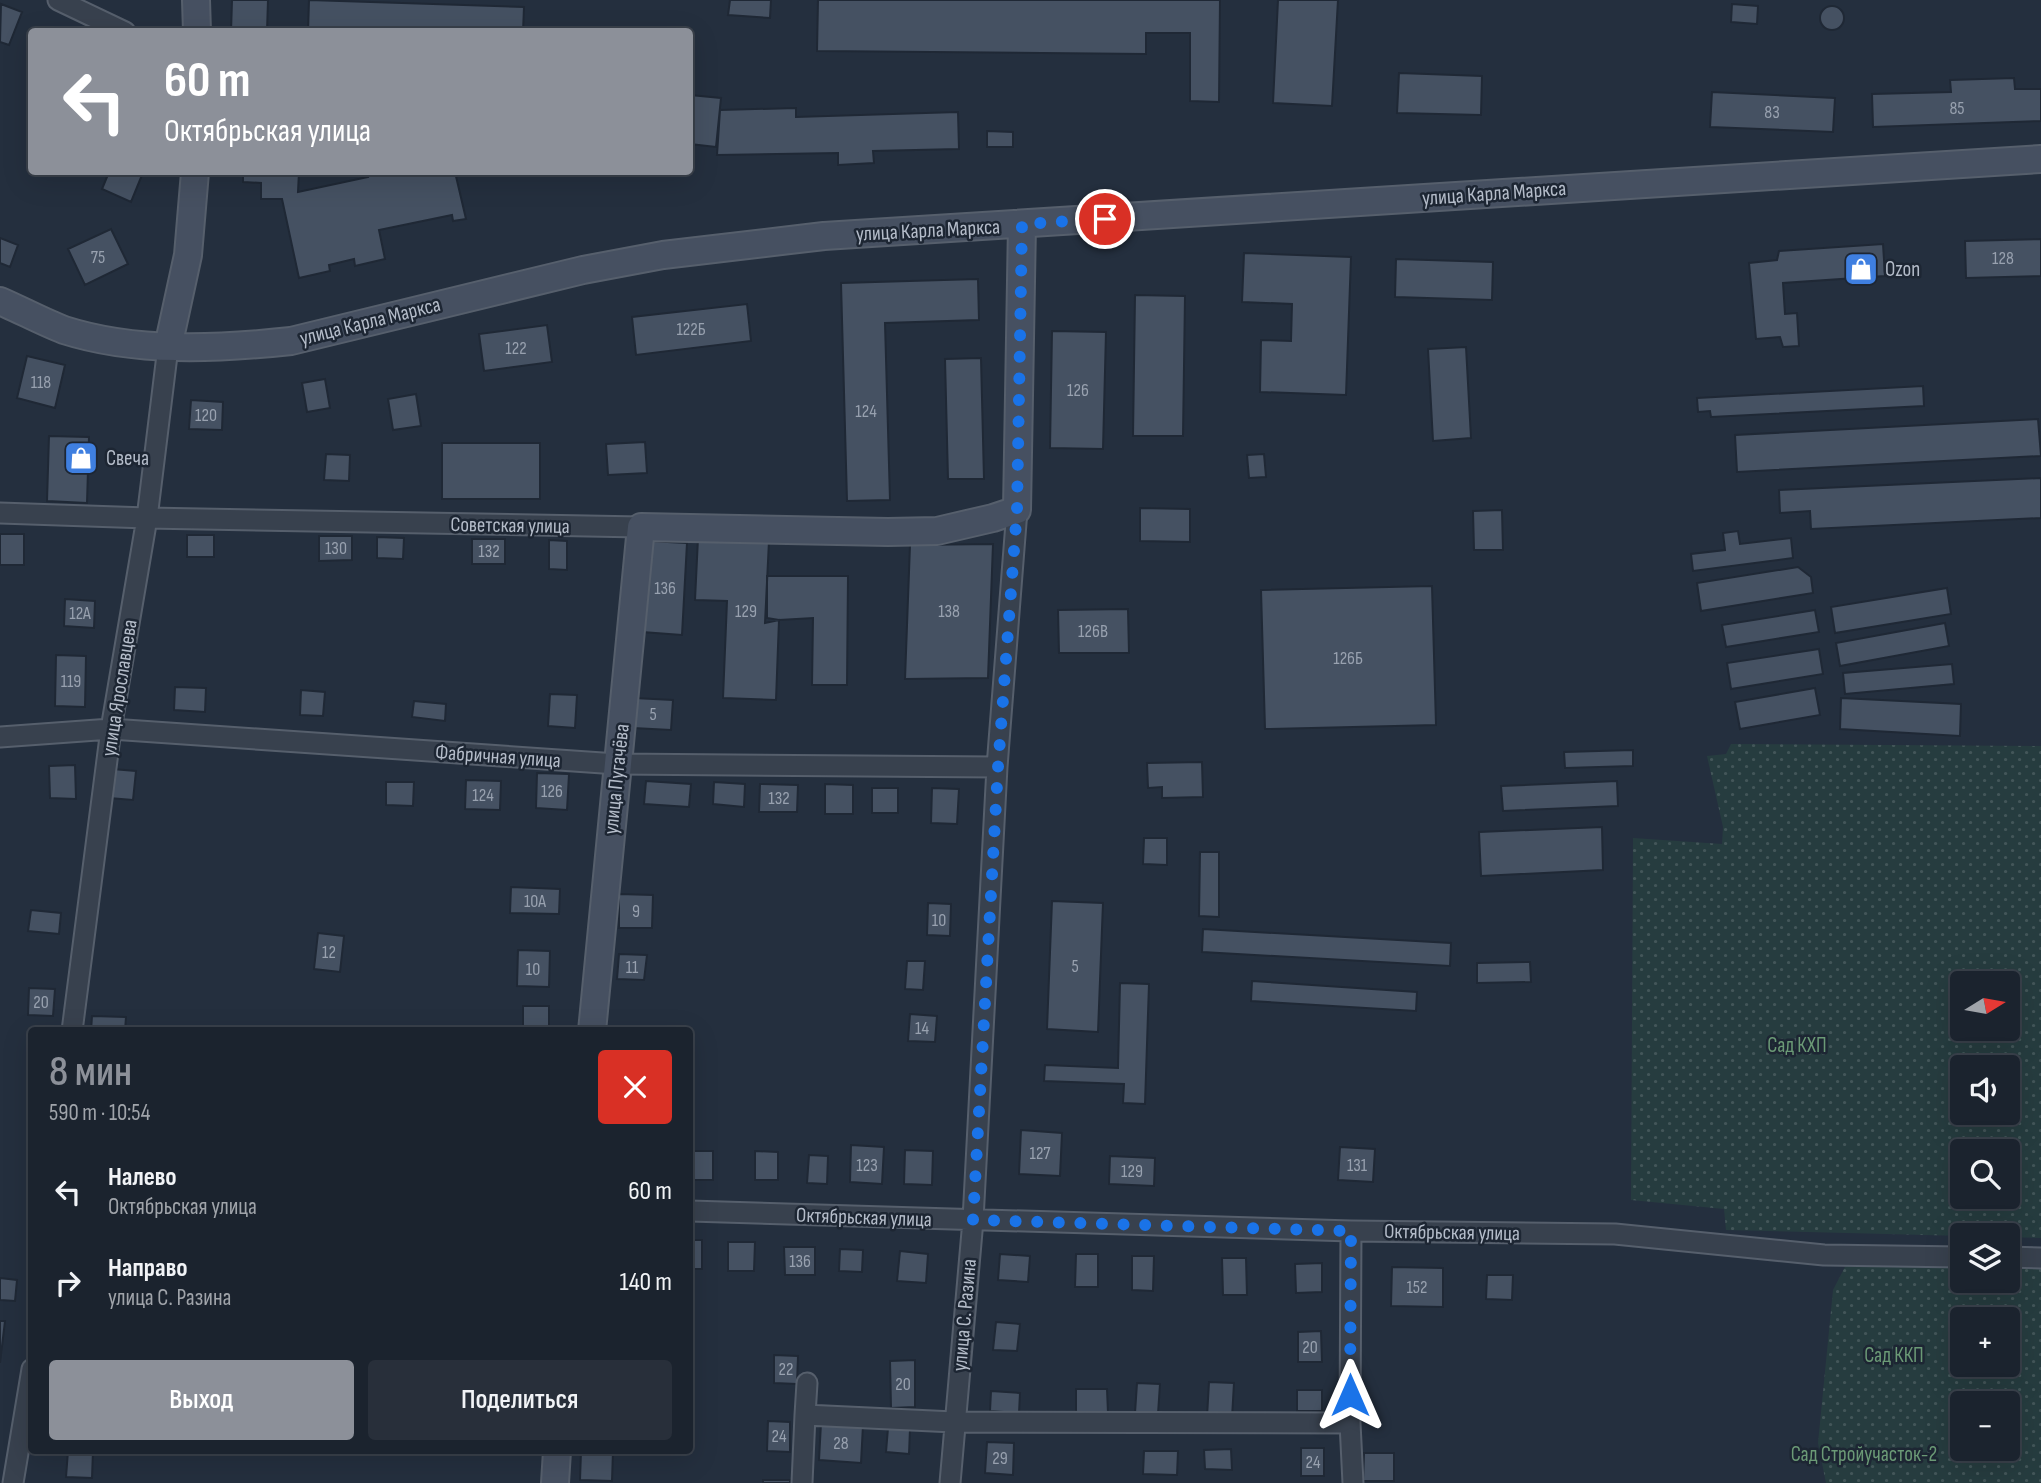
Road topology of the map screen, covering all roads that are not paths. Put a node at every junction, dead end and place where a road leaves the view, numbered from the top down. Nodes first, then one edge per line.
1 (58, 0) edge
2 (196, 0) edge
3 (117, 28) edge
4 (197, 28) edge
5 (2041, 159) edge
6 (195, 175) edge
7 (1022, 224) junction
8 (0, 301) edge
9 (168, 346) junction
10 (1017, 510) junction
11 (0, 513) edge
12 (147, 518) junction
13 (641, 527) junction
14 (111, 729) junction
15 (0, 737) edge
16 (618, 764) junction
17 (998, 767) junction
18 (73, 1027) edge
19 (592, 1027) edge
20 (693, 1211) edge
21 (973, 1220) junction
22 (1351, 1231) junction
23 (1950, 1256) edge
24 (2020, 1257) edge
25 (2041, 1258) edge
26 (807, 1383) dead end
27 (28, 1393) edge
28 (805, 1415) junction
29 (954, 1422) junction
30 (1350, 1423) junction
31 (557, 1454) edge
32 (13, 1483) edge
33 (555, 1483) edge
34 (802, 1483) edge
35 (950, 1483) edge
36 (1353, 1483) edge

1 - 3 street
2 - 4 street
5 - 7 street, улица Карла Маркса
6 - 9 street
7 - 9 street, улица Карла Маркса
7 - 10 street, улица С. Разина
8 - 9 street, улица Карла Маркса
9 - 12 street, улица Ярославцева
10 - 13 street, Советская улица
10 - 17 street, улица С. Разина
11 - 12 street, Советская улица
12 - 13 street, Советская улица
12 - 14 street, улица Ярославцева
13 - 16 street, улица Пугачёва
14 - 15 street, Фабричная улица
14 - 16 street, Фабричная улица
14 - 18 street, улица Ярославцева
16 - 17 street, Фабричная улица
16 - 19 street, улица Пугачёва
17 - 21 street, улица С. Разина
20 - 21 street, Октябрьская улица
21 - 22 street, Октябрьская улица
21 - 29 street, улица С. Разина
22 - 23 street, Октябрьская улица
22 - 30 street
24 - 25 street
26 - 28 street
27 - 32 street
28 - 29 street
28 - 34 street
29 - 30 street
29 - 35 street, улица С. Разина
30 - 36 street
31 - 33 street

